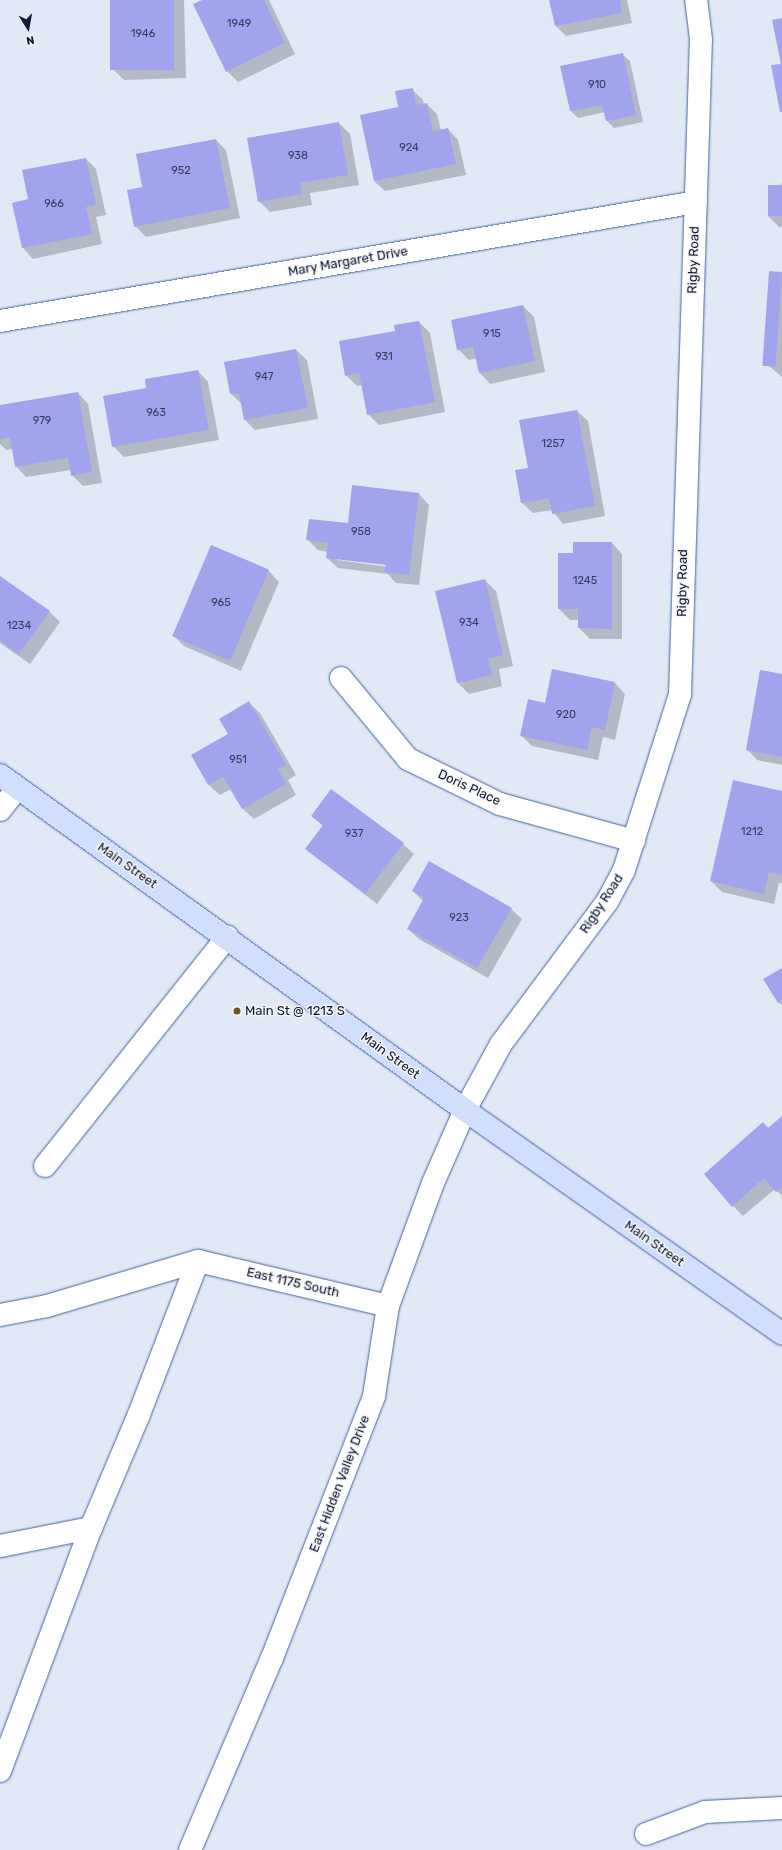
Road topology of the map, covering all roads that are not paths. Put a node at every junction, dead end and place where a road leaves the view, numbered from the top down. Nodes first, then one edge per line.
1 (696, 0) edge
2 (696, 202) junction
3 (0, 321) edge
4 (341, 678) dead end
5 (0, 775) edge
6 (18, 788) junction
7 (0, 810) edge
8 (634, 841) junction
9 (227, 937) junction
10 (465, 1110) junction
11 (45, 1166) dead end
12 (198, 1261) junction
13 (388, 1306) junction
14 (0, 1315) edge
15 (782, 1334) edge
16 (91, 1528) junction
17 (0, 1546) edge
18 (0, 1771) edge
19 (782, 1808) edge
20 (646, 1834) dead end
21 (190, 1850) edge

1 - 2 street, Rigby Road
2 - 3 street, Mary Margaret Drive
2 - 8 street, Rigby Road
4 - 8 street, Doris Place
5 - 6 main road, Main Street
6 - 7 street
6 - 9 main road, Main Street
8 - 10 street, Rigby Road
9 - 10 main road, Main Street
9 - 11 street
10 - 13 street, East Hidden Valley Drive
10 - 15 main road, Main Street
12 - 13 street, East 1175 South
12 - 14 street
12 - 16 street
13 - 21 street, East Hidden Valley Drive
16 - 17 street
16 - 18 street
19 - 20 street

